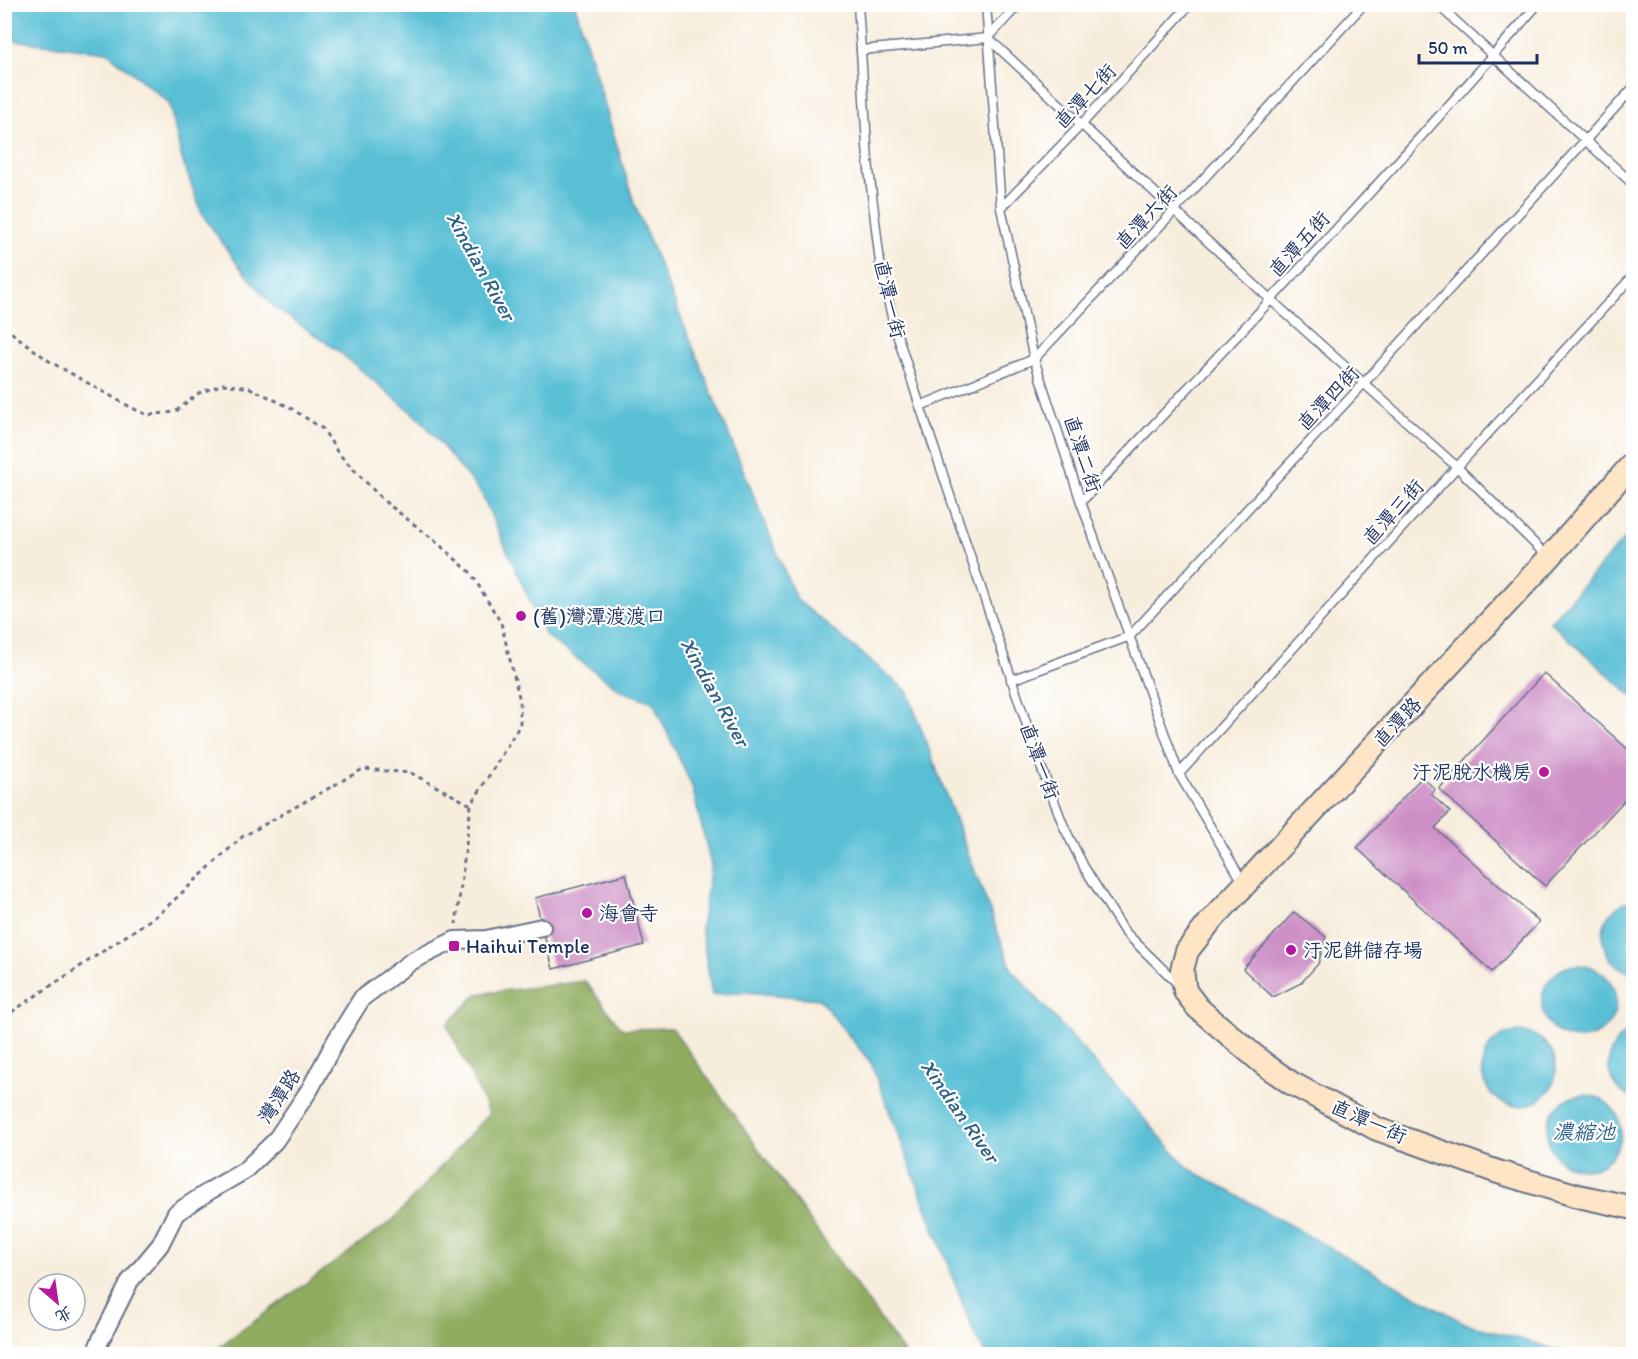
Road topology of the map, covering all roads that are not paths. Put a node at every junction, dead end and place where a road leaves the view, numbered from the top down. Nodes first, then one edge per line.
1 (858, 4) edge
2 (986, 4) edge
3 (1019, 4) edge
4 (1190, 4) edge
5 (1364, 4) edge
6 (1437, 4) edge
7 (1538, 4) edge
8 (988, 38) junction
9 (861, 50) junction
10 (1493, 57) junction
11 (1634, 87) edge
12 (1081, 125) junction
13 (1586, 141) junction
14 (1634, 185) edge
15 (1001, 208) junction
16 (1174, 211) junction
17 (1634, 275) edge
18 (1271, 300) junction
19 (1034, 359) junction
20 (1364, 384) junction
21 (920, 406) junction
22 (1634, 462) edge
23 (1457, 467) junction
24 (1081, 502) junction
25 (1549, 558) junction
26 (1130, 636) junction
27 (1011, 680) junction
28 (1179, 774) junction
29 (1245, 885) junction
30 (542, 927) dead end
31 (1185, 991) junction
32 (1634, 1208) edge
33 (95, 1354) edge

1 - 9 lane, 直潭一街
2 - 8 lane, 直潭二街
3 - 8 lane
4 - 12 lane, 直潭七街
5 - 16 lane, 直潭六街
6 - 10 lane
7 - 10 lane, 直潭五街
8 - 9 lane
8 - 12 lane
8 - 15 lane, 直潭二街
9 - 21 lane, 直潭一街
10 - 13 lane
10 - 18 lane, 直潭五街
11 - 13 lane, 直潭四街
12 - 15 lane, 直潭七街
12 - 16 lane
13 - 14 lane
13 - 20 lane, 直潭四街
15 - 19 lane, 直潭二街
16 - 18 lane
16 - 19 lane, 直潭六街
17 - 23 lane, 直潭三街
18 - 20 lane
18 - 24 lane, 直潭五街
19 - 21 lane, 直潭六街
19 - 24 lane, 直潭二街
20 - 23 lane
20 - 26 lane, 直潭四街
21 - 27 lane, 直潭一街
22 - 25 street, 直潭路
23 - 25 lane
23 - 28 lane, 直潭三街
24 - 26 lane, 直潭二街
25 - 29 street, 直潭路
26 - 27 lane, 直潭四街
26 - 28 lane, 直潭二街
27 - 31 lane, 直潭一街
28 - 29 lane, 直潭二街
29 - 31 street, 直潭路
30 - 33 street, 灣潭路
31 - 32 street, 直潭一街

